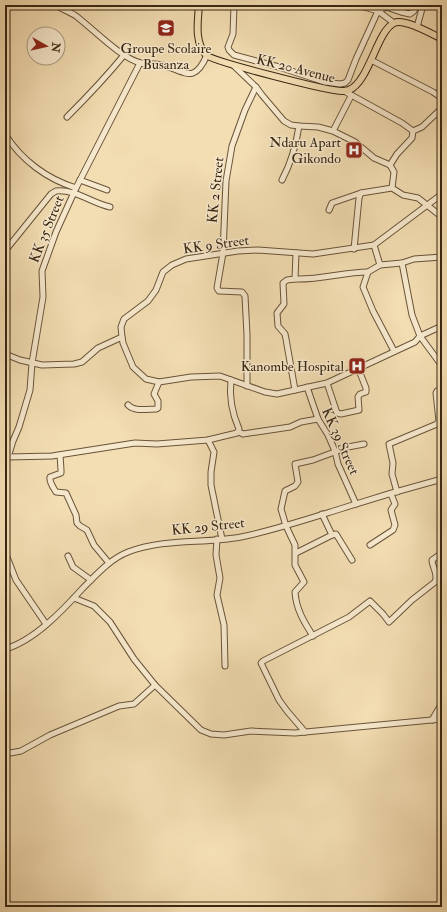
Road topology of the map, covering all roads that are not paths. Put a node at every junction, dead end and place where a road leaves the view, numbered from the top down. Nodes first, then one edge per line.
1 (55, 5) edge
2 (199, 5) edge
3 (234, 5) edge
4 (357, 5) edge
5 (416, 5) edge
6 (423, 5) edge
7 (378, 11) junction
8 (394, 23) junction
9 (416, 27) junction
10 (442, 38) edge
11 (124, 55) junction
12 (207, 55) junction
13 (371, 60) junction
14 (140, 63) junction
15 (232, 64) junction
16 (256, 87) junction
17 (344, 91) junction
18 (351, 96) junction
19 (442, 98) edge
20 (442, 108) edge
21 (67, 117) dead end
22 (299, 126) junction
23 (333, 131) junction
24 (414, 131) junction
25 (6, 137) edge
26 (390, 166) junction
27 (80, 180) junction
28 (282, 180) dead end
29 (392, 188) junction
30 (75, 190) junction
31 (107, 190) dead end
32 (362, 193) junction
33 (442, 194) edge
34 (426, 205) junction
35 (110, 207) dead end
36 (329, 210) dead end
37 (442, 217) edge
38 (374, 245) junction
39 (354, 249) junction
40 (5, 251) edge
41 (222, 253) junction
42 (296, 253) junction
43 (442, 257) edge
44 (402, 263) junction
45 (380, 265) junction
46 (368, 272) junction
47 (295, 279) junction
48 (442, 326) edge
49 (420, 336) junction
50 (122, 337) junction
51 (394, 351) junction
52 (5, 354) edge
53 (32, 363) junction
54 (442, 366) edge
55 (358, 368) junction
56 (231, 380) junction
57 (159, 382) junction
58 (327, 383) junction
59 (247, 386) junction
60 (306, 387) junction
61 (295, 390) junction
62 (442, 390) edge
63 (128, 405) dead end
64 (441, 413) edge
65 (318, 419) junction
66 (239, 432) junction
67 (208, 440) junction
68 (364, 444) dead end
69 (335, 452) junction
70 (60, 455) junction
71 (7, 459) edge
72 (442, 479) edge
73 (397, 492) junction
74 (390, 494) junction
75 (356, 504) junction
76 (322, 514) junction
77 (286, 526) junction
78 (332, 535) junction
79 (220, 539) junction
80 (370, 545) dead end
81 (5, 552) edge
82 (296, 552) junction
83 (442, 553) edge
84 (68, 556) dead end
85 (352, 560) dead end
86 (109, 563) junction
87 (91, 580) junction
88 (74, 598) junction
89 (46, 624) junction
90 (313, 636) junction
91 (5, 649) edge
92 (225, 666) dead end
93 (155, 685) junction
94 (442, 703) edge
95 (442, 719) edge
96 (432, 720) junction
97 (305, 732) junction
98 (5, 754) edge

1 - 11 street
2 - 12 main road
3 - 7 street
4 - 7 street
5 - 7 street
6 - 9 street
7 - 8 street
8 - 9 main road
8 - 13 main road, KK 20 Avenue
9 - 10 main road
11 - 14 street
11 - 21 street
12 - 14 street
12 - 15 main road, KK 20 Avenue
13 - 17 main road, KK 20 Avenue
13 - 19 street
14 - 27 street, KK 35 Street
15 - 16 street
15 - 17 main road, KK 20 Avenue
16 - 22 street
16 - 41 street, KK 2 Street
17 - 18 street
18 - 23 street
18 - 24 street
20 - 24 street
22 - 23 street
22 - 28 street
23 - 26 street
24 - 26 street
25 - 30 street
26 - 29 street
27 - 30 street, KK 35 Street
27 - 31 street
29 - 32 street
29 - 34 street
30 - 35 street
30 - 40 street
30 - 53 street, KK 35 Street
32 - 36 street
32 - 39 street
33 - 34 street, KK 9 Street
34 - 37 street
34 - 38 street, KK 9 Street
38 - 39 street, KK 9 Street
38 - 45 street
39 - 42 street, KK 9 Street
41 - 42 street, KK 9 Street
41 - 50 street, KK 9 Street
41 - 59 street, KK 2 Street
42 - 47 street
43 - 44 street
44 - 45 street
44 - 49 street
45 - 46 street
46 - 47 street
46 - 51 street
47 - 61 street
48 - 49 street
49 - 51 street
49 - 54 street
50 - 53 street
50 - 57 street
51 - 55 street
52 - 53 street
53 - 71 street, KK 35 Street
55 - 58 street
55 - 58 street
56 - 57 street
56 - 59 street
56 - 66 street
57 - 63 street
58 - 60 street
59 - 61 street
60 - 61 street
60 - 65 street, KK 39 Street
62 - 64 street
64 - 73 street
65 - 66 street
65 - 69 street, KK 39 Street
66 - 67 street
67 - 70 street
67 - 79 street
68 - 69 street
69 - 75 street, KK 39 Street
69 - 77 street
70 - 71 street
70 - 86 street
72 - 73 street, KK 29 Street
73 - 74 street, KK 29 Street
74 - 75 street, KK 29 Street
74 - 80 street
75 - 76 street, KK 29 Street
76 - 77 street, KK 29 Street
76 - 78 street
77 - 79 street, KK 29 Street
77 - 82 street
78 - 82 street
78 - 85 street
79 - 86 street, KK 29 Street
79 - 92 street
81 - 89 street
82 - 90 street
83 - 90 street
84 - 87 street
86 - 87 street, KK 29 Street
87 - 88 street, KK 29 Street
88 - 89 street, KK 29 Street
88 - 93 street
89 - 91 street, KK 29 Street
90 - 97 street
93 - 97 street
93 - 98 street
94 - 96 street
95 - 96 street
96 - 97 street

